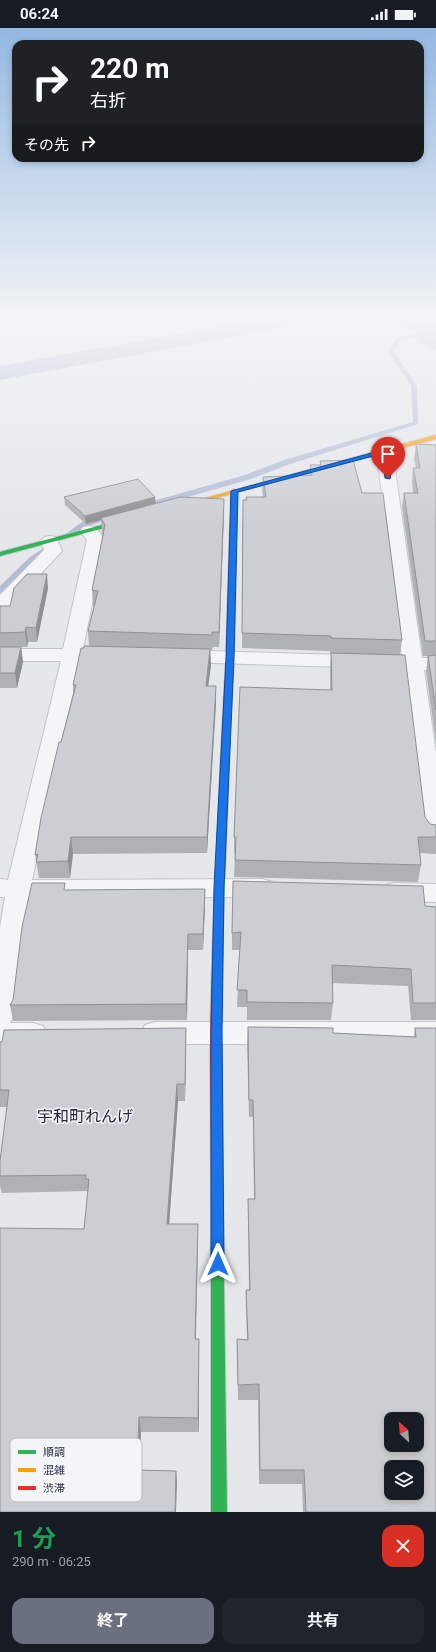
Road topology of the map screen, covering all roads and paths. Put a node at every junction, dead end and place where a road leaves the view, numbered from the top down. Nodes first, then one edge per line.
1 (436, 437) edge
2 (379, 452) junction
3 (234, 491) junction
4 (173, 508) edge
5 (143, 516) edge
6 (89, 531) junction
7 (50, 541) junction
8 (0, 554) edge
9 (0, 606) edge
10 (0, 654) edge
11 (72, 654) junction
12 (127, 655) edge
13 (167, 656) edge
14 (230, 658) junction
15 (413, 663) junction
16 (436, 664) edge
17 (430, 750) edge
18 (436, 833) edge
19 (219, 887) junction
20 (9, 889) edge
21 (288, 889) edge
22 (374, 891) edge
23 (436, 893) edge
24 (0, 1016) edge
25 (216, 1032) junction
26 (436, 1032) edge
27 (131, 1033) edge
28 (0, 1034) edge
29 (54, 1034) edge
30 (220, 1512) edge

1 - 2 street
2 - 3 street
2 - 15 street
3 - 4 street
3 - 14 street
5 - 6 street
6 - 7 street
6 - 11 street
7 - 8 street
7 - 9 street
10 - 11 street
11 - 12 street
11 - 20 street
13 - 14 street
14 - 15 street
14 - 19 street
15 - 16 street
15 - 17 street
17 - 18 street
19 - 20 street
19 - 21 street
19 - 25 street
20 - 24 street
22 - 23 street
25 - 26 street
25 - 27 street
25 - 30 street
28 - 29 street

